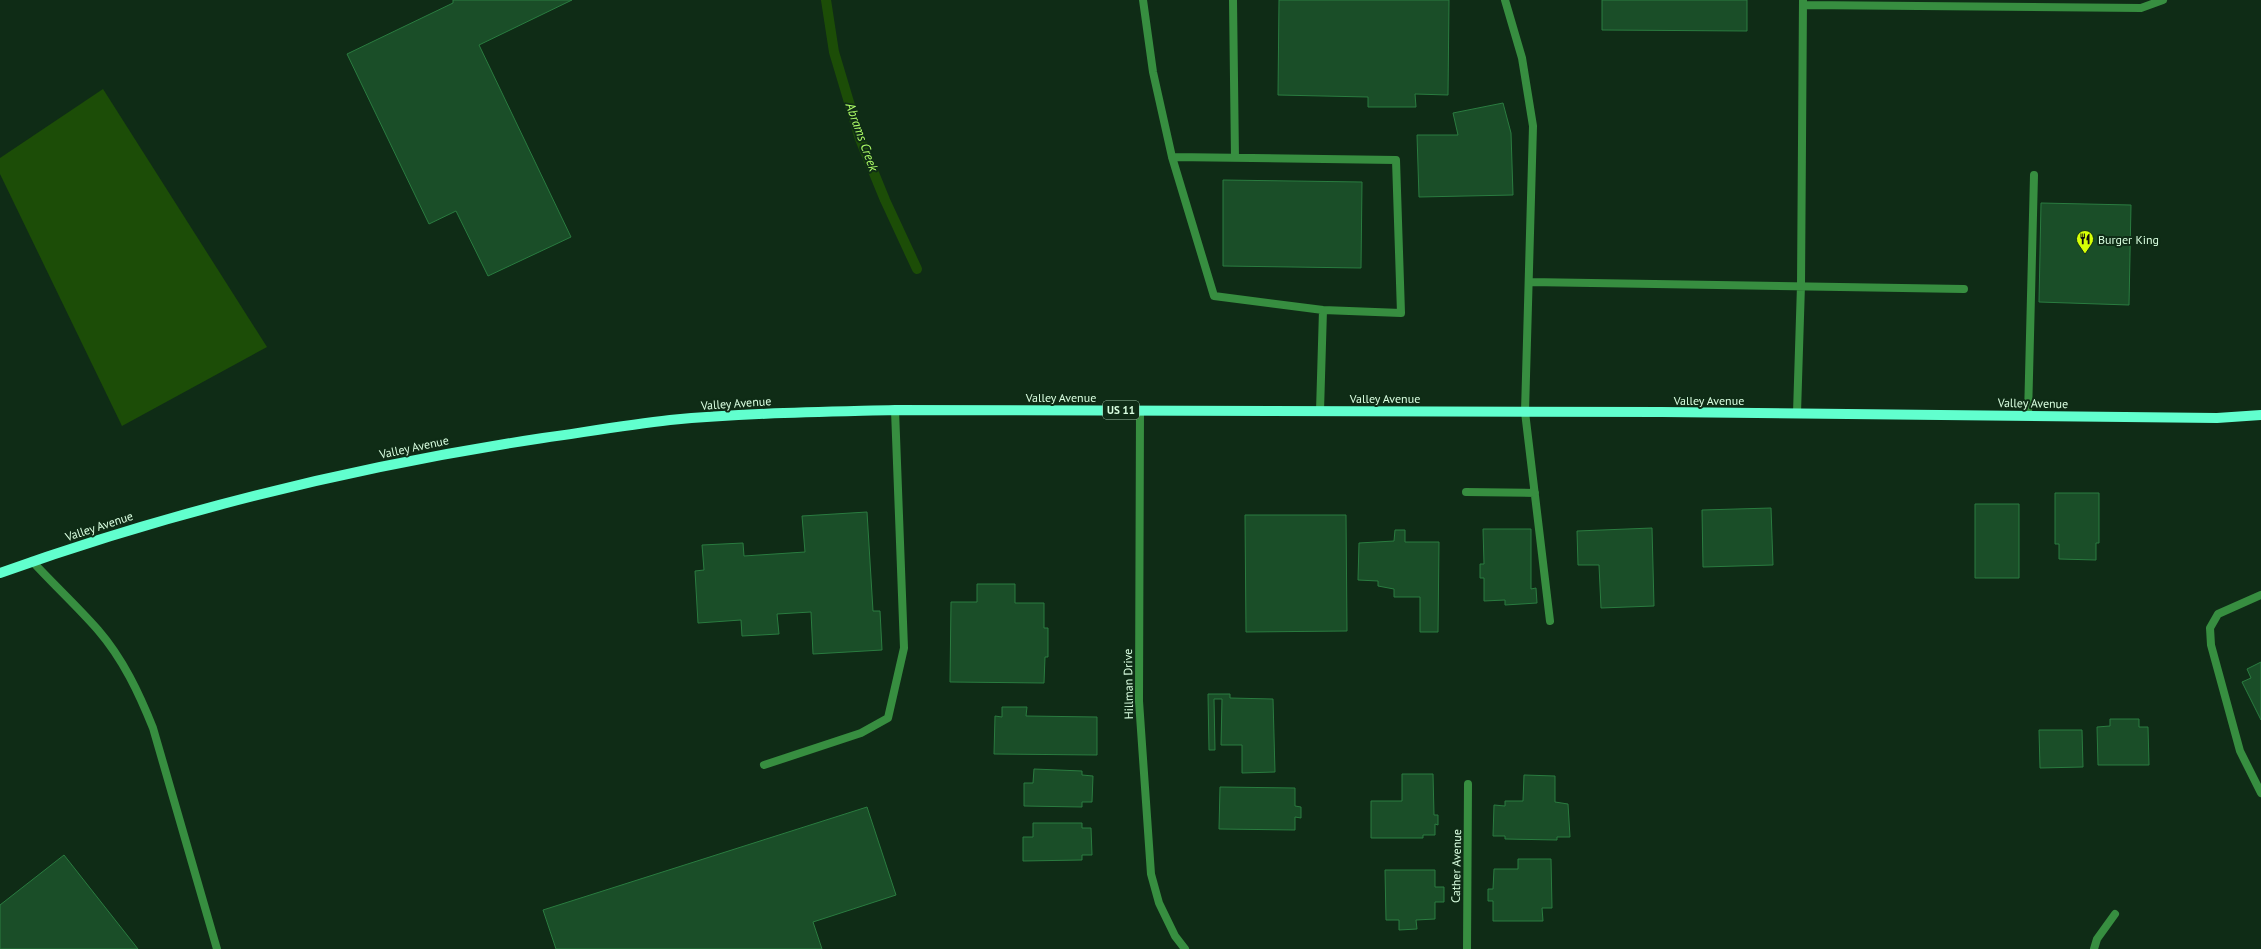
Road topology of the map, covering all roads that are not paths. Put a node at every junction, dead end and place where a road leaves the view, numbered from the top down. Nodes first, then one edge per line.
1 (1143, 0) edge
2 (1233, 0) edge
3 (1505, 0) edge
4 (2163, 0) edge
5 (1803, 2) edge
6 (1172, 157) junction
7 (1235, 158) junction
8 (2034, 175) dead end
9 (1529, 282) junction
10 (1801, 285) junction
11 (1964, 289) dead end
12 (1323, 310) junction
13 (895, 410) junction
14 (1140, 410) junction
15 (1320, 411) junction
16 (1525, 412) junction
17 (1797, 413) junction
18 (2261, 415) edge
19 (2028, 416) junction
20 (1466, 492) dead end
21 (1535, 493) junction
22 (32, 561) junction
23 (0, 573) edge
24 (2261, 595) edge
25 (1550, 621) dead end
26 (2246, 763) junction
27 (764, 765) dead end
28 (2261, 781) edge
29 (1468, 784) dead end
30 (2261, 794) edge
31 (2115, 914) dead end
32 (217, 949) edge
33 (1185, 949) edge
34 (1467, 949) edge
35 (2094, 949) edge

1 - 6 street
2 - 7 street
3 - 9 street
4 - 5 street
5 - 10 street
6 - 7 street
6 - 12 street
7 - 12 street
8 - 19 street
9 - 10 street
9 - 16 street
10 - 11 street
10 - 17 street
12 - 15 street
13 - 14 main road, Valley Avenue / US 11
13 - 22 main road, Valley Avenue / US 11
13 - 27 street
14 - 15 main road, Valley Avenue / US 11
14 - 33 street, Hillman Drive
15 - 16 main road, Valley Avenue / US 11
16 - 17 main road, Valley Avenue / US 11
16 - 21 street
17 - 19 main road, Valley Avenue / US 11
18 - 19 main road, Valley Avenue / US 11
20 - 21 street
21 - 25 street
22 - 23 main road, Valley Avenue / US 11
22 - 32 street
24 - 26 street
26 - 28 street
26 - 30 street
29 - 34 street, Cather Avenue
31 - 35 street

